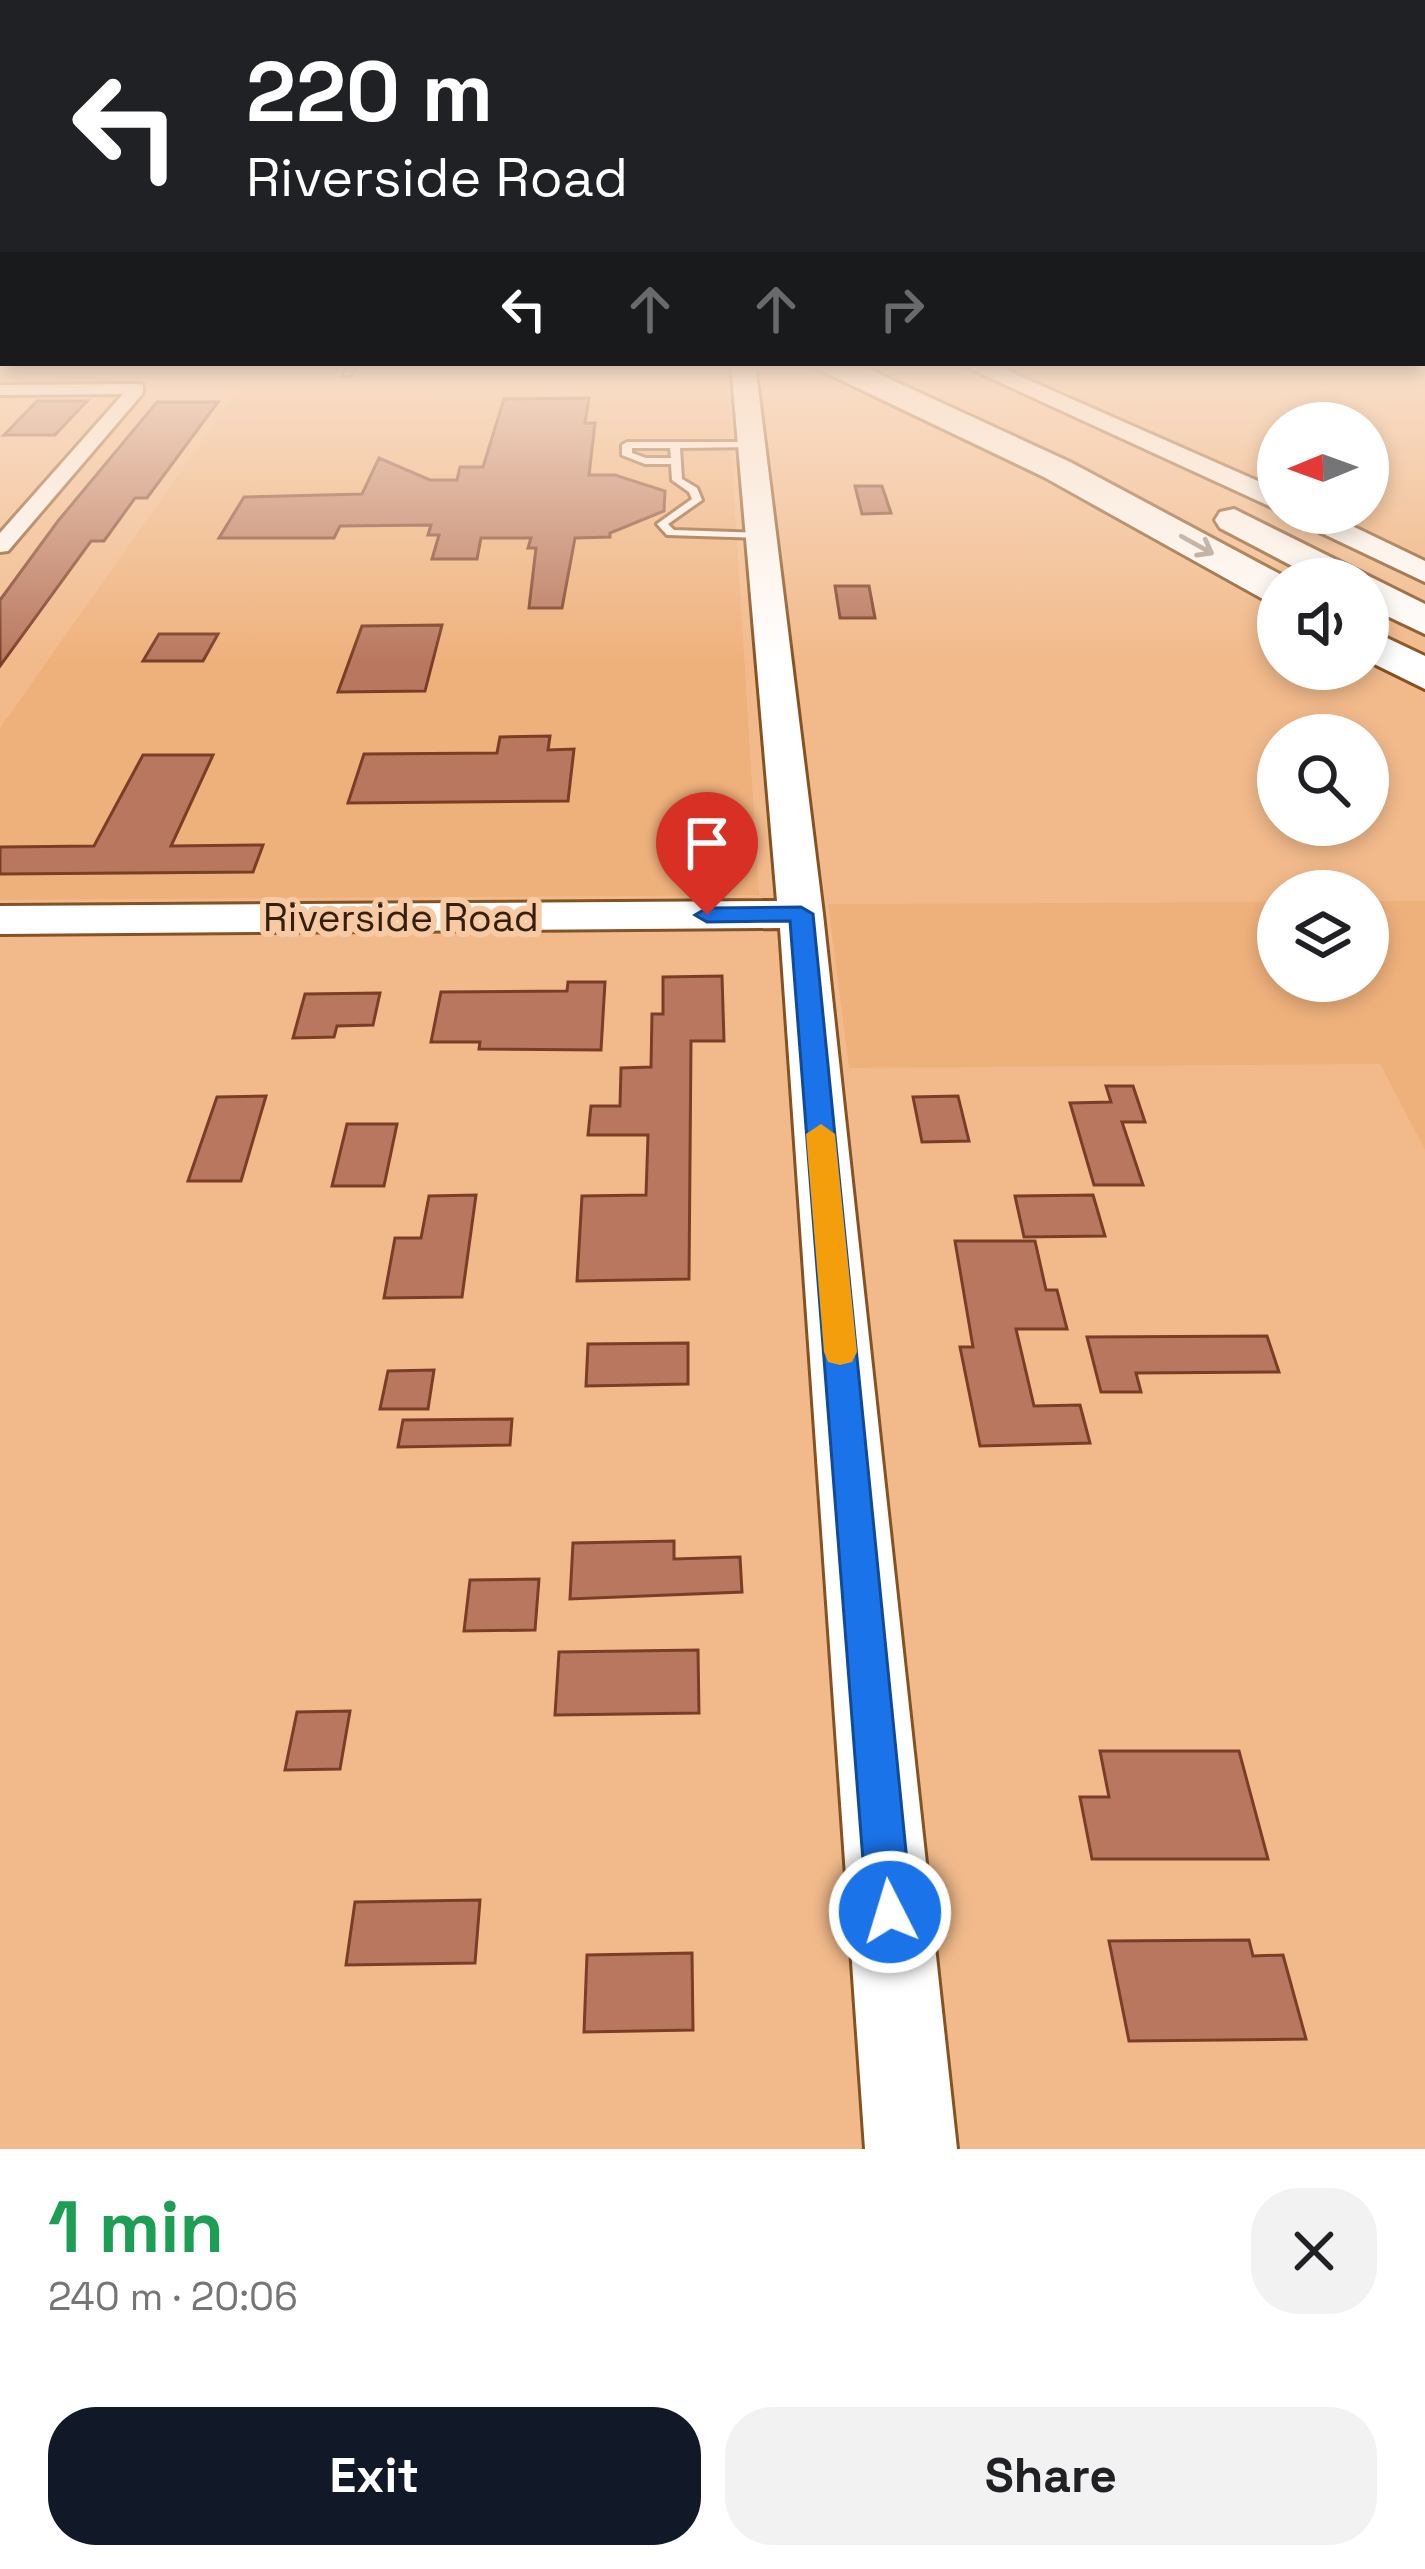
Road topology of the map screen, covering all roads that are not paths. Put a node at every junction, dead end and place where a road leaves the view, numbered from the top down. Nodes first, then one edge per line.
1 (73, 461) edge
2 (674, 461) edge
3 (756, 461) edge
4 (1042, 461) edge
5 (1114, 461) edge
6 (1189, 461) edge
7 (1150, 479) dead end
8 (1257, 492) edge
9 (1193, 500) dead end
10 (1345, 534) edge
11 (763, 535) junction
12 (0, 546) edge
13 (1307, 558) edge
14 (1425, 573) edge
15 (1257, 579) edge
16 (1389, 601) edge
17 (1425, 621) edge
18 (1389, 654) edge
19 (1425, 675) edge
20 (801, 914) junction
21 (0, 920) edge
22 (911, 2149) edge

1 - 12 street
2 - 11 lane
3 - 11 main road
4 -> 15 highway
5 - 7 highway
6 - 8 main road
9 - 13 highway
10 - 14 main road
11 - 20 main road
16 - 17 highway
18 - 19 highway
20 - 21 main road, Riverside Road
20 - 22 main road

